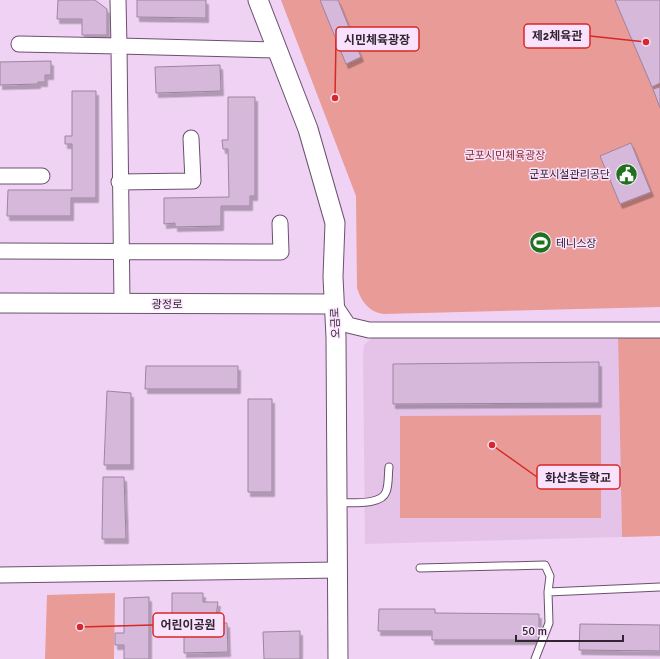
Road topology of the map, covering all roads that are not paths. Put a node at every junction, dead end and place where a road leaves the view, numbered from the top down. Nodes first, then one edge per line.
1 (118, 0) edge
2 (258, 0) edge
3 (19, 44) dead end
4 (119, 46) junction
5 (277, 50) junction
6 (191, 138) dead end
7 (0, 176) edge
8 (42, 176) dead end
9 (119, 182) junction
10 (280, 223) dead end
11 (0, 251) edge
12 (120, 252) junction
13 (0, 303) edge
14 (122, 303) junction
15 (334, 304) junction
16 (659, 330) dead end
17 (388, 467) dead end
18 (337, 503) junction
19 (420, 568) dead end
20 (338, 570) junction
21 (0, 575) edge
22 (660, 587) edge
23 (548, 592) junction
24 (338, 659) edge
25 (535, 659) edge

1 - 4 street
2 - 5 street, 오금로
3 - 4 street
4 - 5 street
4 - 9 street
5 - 15 street, 오금로
6 - 9 street
7 - 8 street
9 - 12 street
10 - 12 street
11 - 12 street
12 - 14 street
13 - 14 street, 광정로
14 - 15 street, 광정로
15 - 16 street
15 - 18 street, 오금로
17 - 18 lane
18 - 20 street, 오금로
19 - 23 lane
20 - 21 street
20 - 24 street, 오금로
22 - 23 lane
23 - 25 lane

